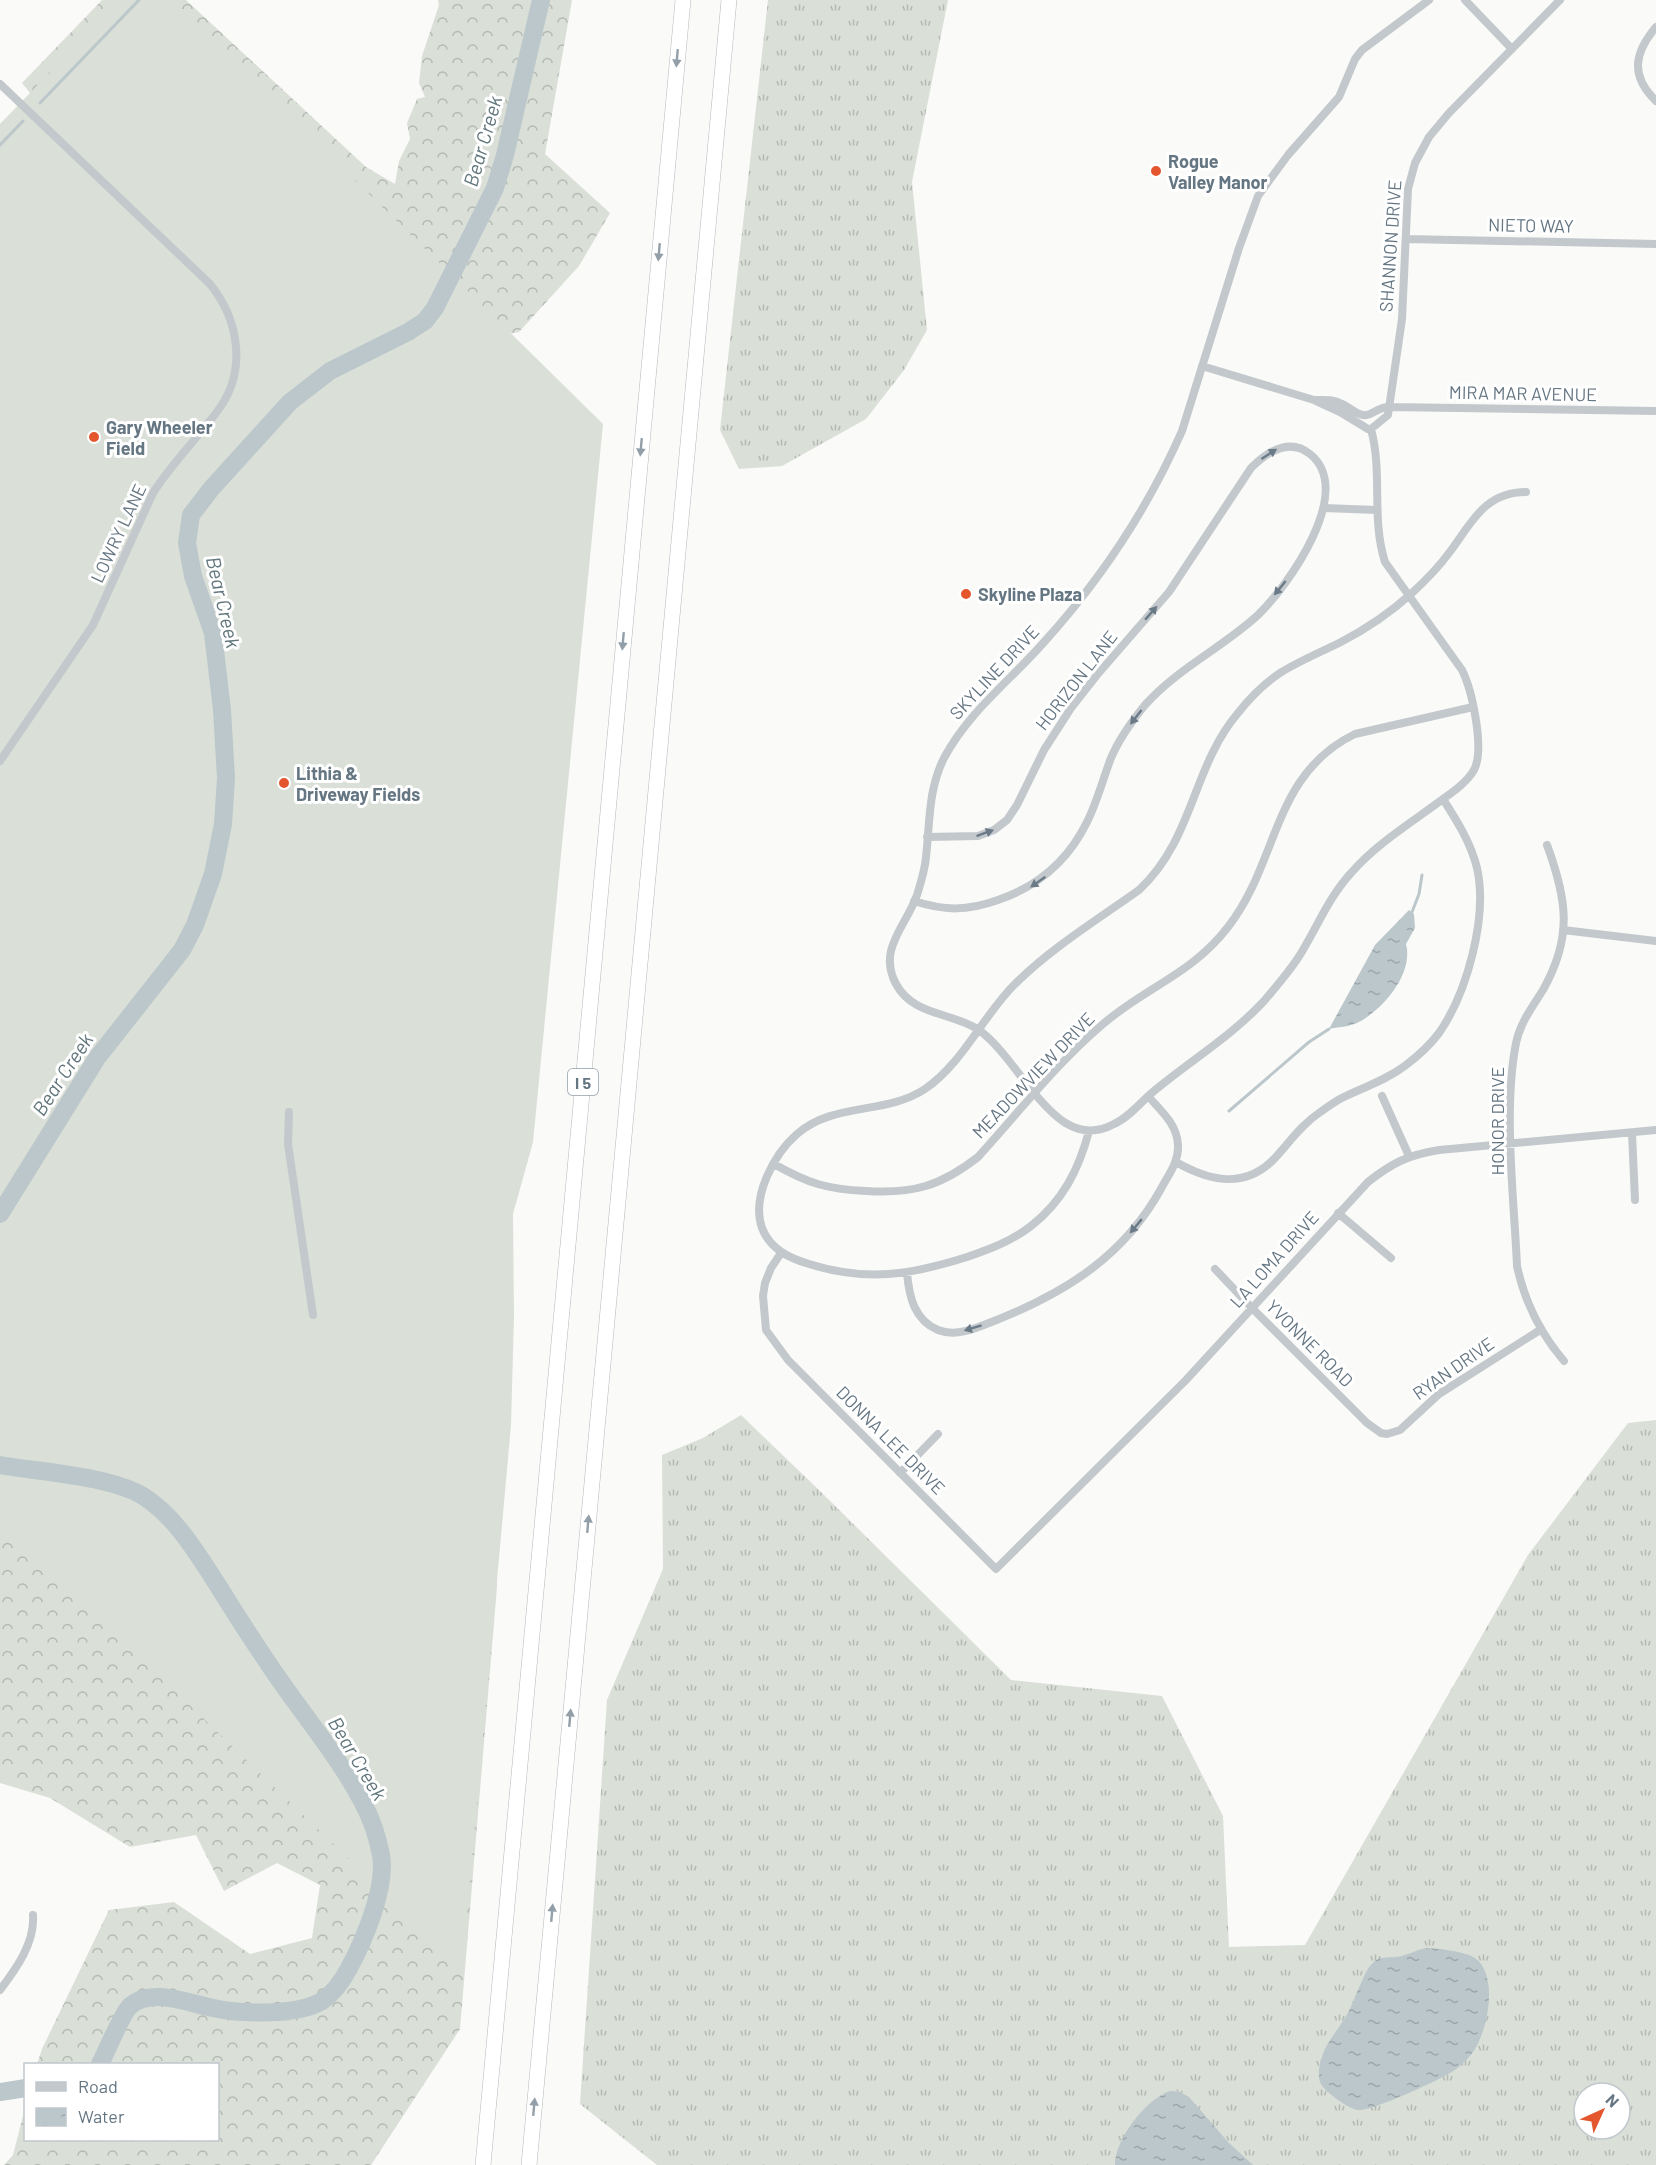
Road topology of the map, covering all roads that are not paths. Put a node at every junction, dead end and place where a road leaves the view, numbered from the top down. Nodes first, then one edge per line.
1 (683, 0) edge
2 (729, 0) edge
3 (1429, 0) edge
4 (1465, 0) edge
5 (1560, 0) edge
6 (1656, 27) edge
7 (1512, 49) junction
8 (0, 84) edge
9 (1656, 101) edge
10 (1406, 239) junction
11 (1656, 244) edge
12 (1202, 366) junction
13 (1314, 400) junction
14 (1389, 407) junction
15 (1656, 411) edge
16 (1371, 429) junction
17 (1526, 492) dead end
18 (1324, 508) junction
19 (1377, 510) junction
20 (1409, 595) junction
21 (1473, 707) junction
22 (0, 761) edge
23 (1443, 799) junction
24 (927, 837) junction
25 (1547, 845) dead end
26 (914, 901) junction
27 (1563, 930) junction
28 (1656, 941) edge
29 (977, 1029) junction
30 (1035, 1094) junction
31 (1148, 1096) junction
32 (1382, 1096) dead end
33 (289, 1112) dead end
34 (1656, 1130) edge
35 (1089, 1131) junction
36 (1632, 1133) junction
37 (1511, 1142) junction
38 (1409, 1156) junction
39 (1176, 1162) junction
40 (774, 1164) junction
41 (1635, 1200) dead end
42 (1338, 1213) junction
43 (781, 1253) junction
44 (1392, 1258) dead end
45 (1215, 1269) dead end
46 (908, 1274) junction
47 (1251, 1308) junction
48 (313, 1314) dead end
49 (1540, 1330) junction
50 (1564, 1362) dead end
51 (938, 1434) dead end
52 (1387, 1434) joint
53 (900, 1473) junction
54 (996, 1569) joint
55 (33, 1915) dead end
56 (0, 1990) edge
57 (483, 2165) edge
58 (529, 2165) edge

1 -> 57 highway, I 5
58 -> 2 highway
3 - 12 street, SKYLINE DRIVE
4 - 7 street
5 - 7 street, SHANNON DRIVE
6 - 9 street
7 - 10 street, SHANNON DRIVE
8 - 22 street, LOWRY LANE
10 - 11 street, NIETO WAY
10 - 14 street, SHANNON DRIVE
12 - 13 street, MIRA MAR AVENUE
12 - 24 street, SKYLINE DRIVE
13 - 14 street, MIRA MAR AVENUE
13 - 16 street, MIRA MAR AVENUE
14 - 15 street, MIRA MAR AVENUE
14 - 16 street
16 - 19 street
17 - 20 street
18 - 19 street
24 -> 18 street, HORIZON LANE
18 -> 26 street
19 - 20 street
20 - 21 street
20 - 29 street
21 - 23 street
21 - 30 street, MEADOWVIEW DRIVE
23 - 31 street
23 - 39 street
24 - 26 street, SKYLINE DRIVE
25 - 27 street, HONOR DRIVE
26 - 29 street, SKYLINE DRIVE
27 - 28 street
27 - 37 street, HONOR DRIVE
29 - 30 street, SKYLINE DRIVE
29 - 40 street
30 - 35 street, SKYLINE DRIVE
30 - 40 street, MEADOWVIEW DRIVE
31 - 35 street
31 - 39 street
32 - 38 street
33 - 48 street
34 - 36 street, LA LOMA DRIVE
35 - 46 street
36 - 37 street, LA LOMA DRIVE
36 - 41 street
37 - 38 street, LA LOMA DRIVE
37 - 49 street, HONOR DRIVE
38 - 42 street, LA LOMA DRIVE
39 -> 46 street
40 - 43 street
42 - 44 street
42 - 47 street, LA LOMA DRIVE
43 - 46 street
43 - 53 street, DONNA LEE DRIVE
45 - 47 street, YVONNE ROAD
47 - 52 street, YVONNE ROAD
47 - 54 street, LA LOMA DRIVE
49 - 50 street, HONOR DRIVE
49 - 52 street, RYAN DRIVE
51 - 53 street
53 - 54 street, DONNA LEE DRIVE
55 - 56 street

